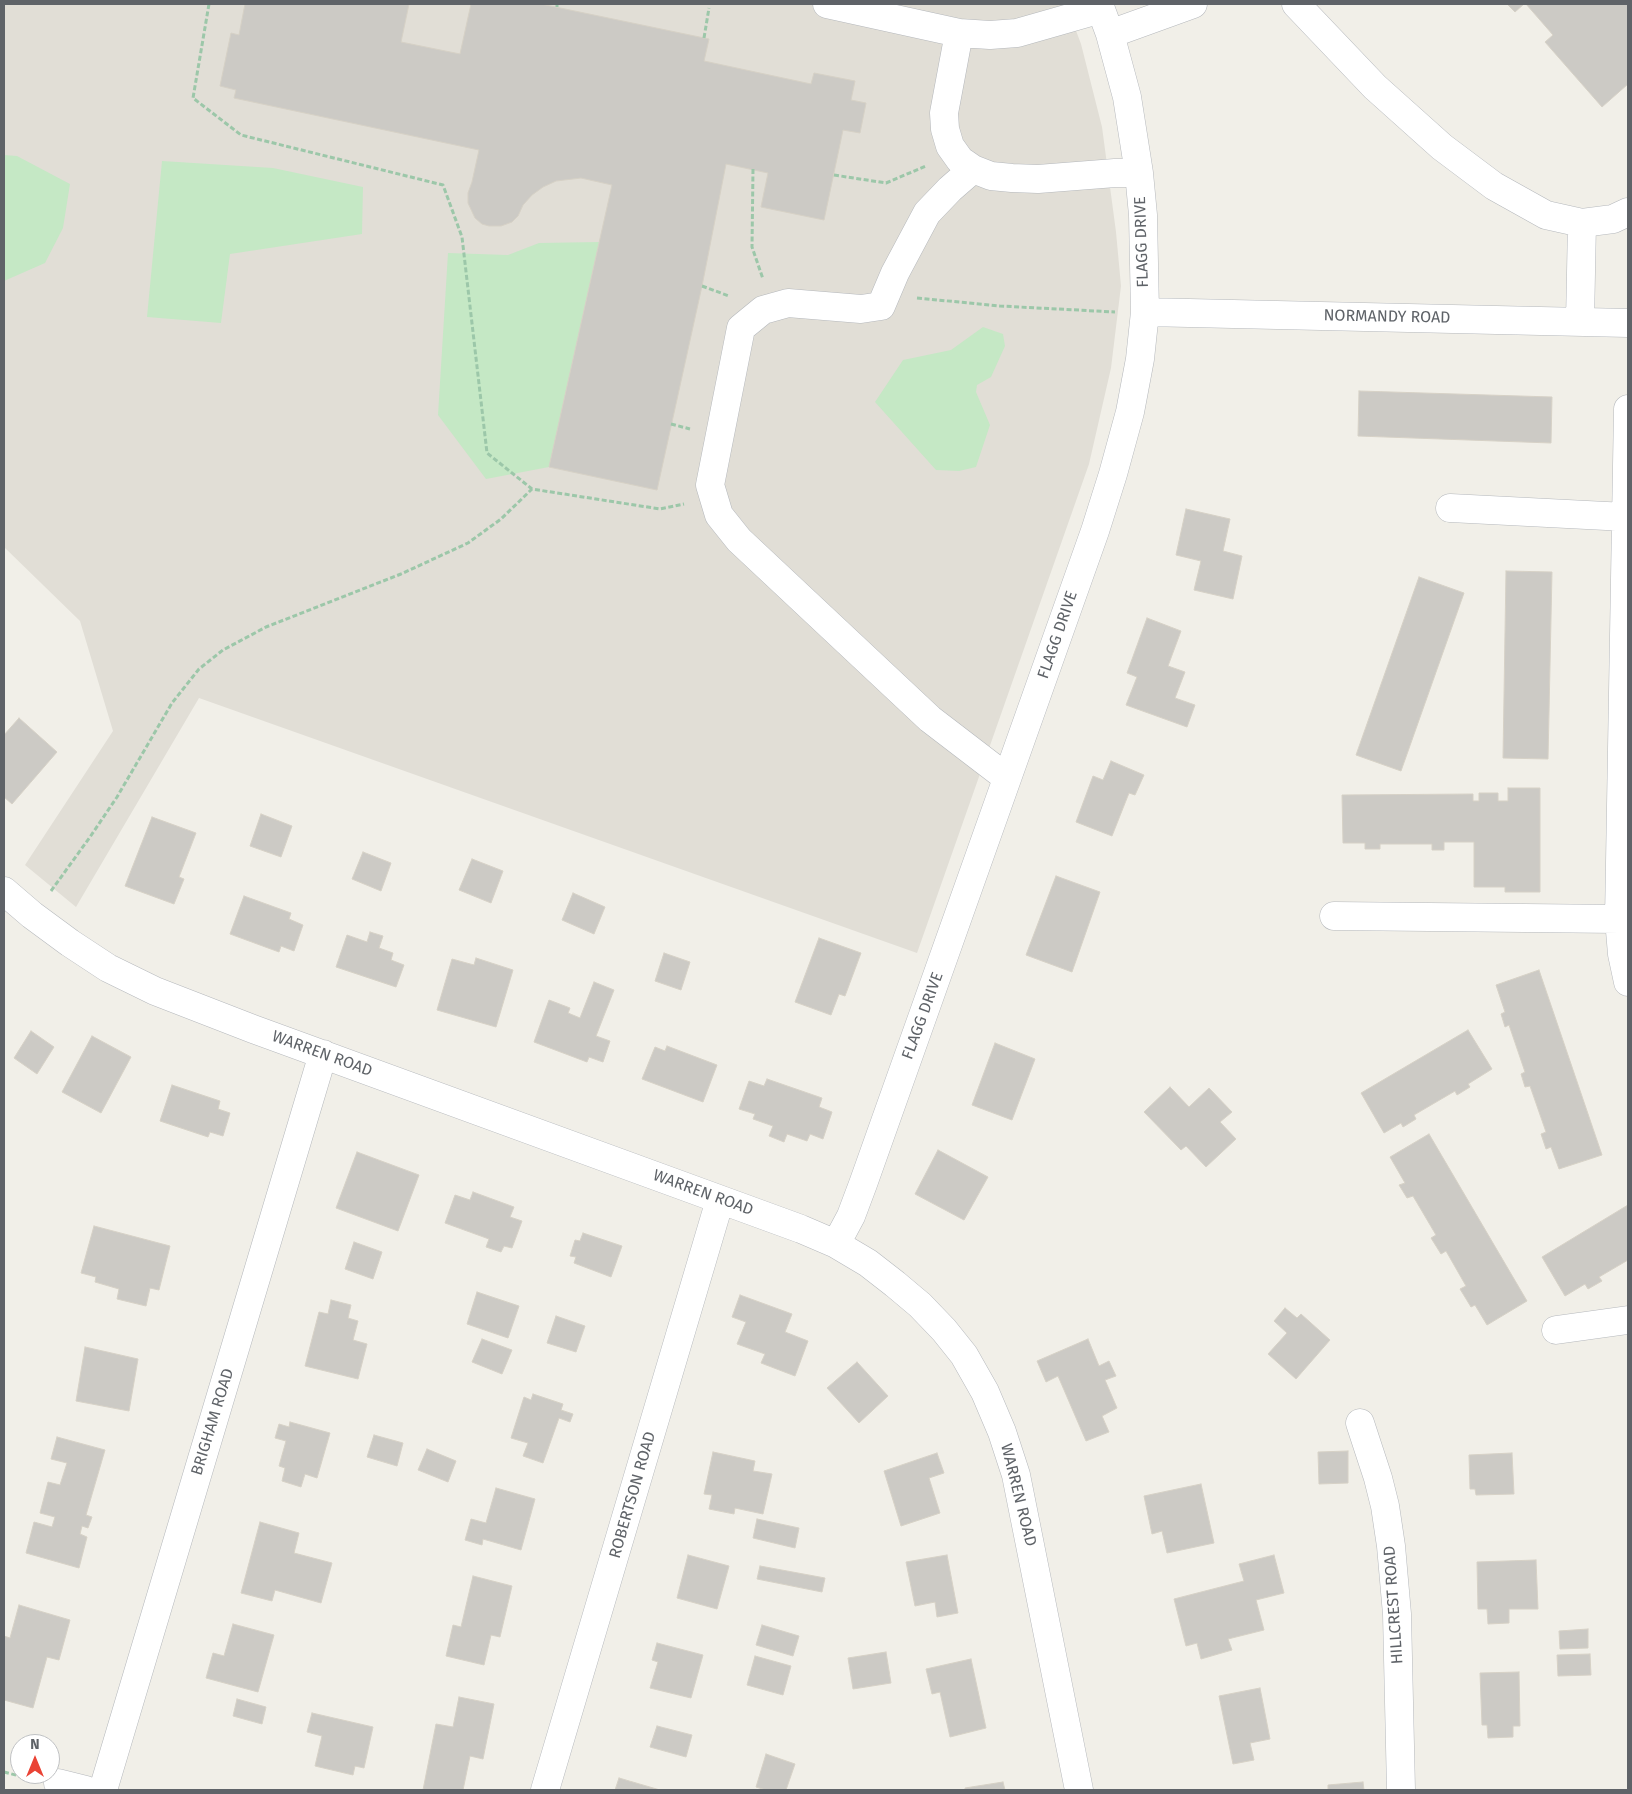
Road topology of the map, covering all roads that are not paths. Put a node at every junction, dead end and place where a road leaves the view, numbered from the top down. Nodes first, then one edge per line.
1 (827, 4) edge
2 (1193, 4) edge
3 (1296, 4) edge
4 (1100, 6) edge
5 (959, 33) junction
6 (1110, 34) junction
7 (973, 169) junction
8 (1139, 173) junction
9 (1628, 212) edge
10 (1582, 223) junction
11 (1134, 312) junction
12 (1580, 322) junction
13 (1628, 323) edge
14 (1628, 409) edge
15 (1450, 508) dead end
16 (1626, 517) junction
17 (1626, 624) edge
18 (1007, 778) junction
19 (1625, 804) edge
20 (4, 891) edge
21 (1334, 916) dead end
22 (1619, 919) junction
23 (1628, 982) edge
24 (323, 1054) junction
25 (720, 1200) junction
26 (836, 1244) junction
27 (1628, 1320) edge
28 (1556, 1330) dead end
29 (1360, 1423) dead end
30 (60, 1784) edge
31 (86, 1790) edge
32 (104, 1790) edge
33 (546, 1790) edge
34 (1079, 1790) edge
35 (1401, 1790) edge

1 - 5 street
2 - 6 street
3 - 10 street
4 - 5 street
4 - 6 street, FLAGG DRIVE
5 - 7 street
6 - 8 street, FLAGG DRIVE
7 - 8 street
7 - 18 street
8 - 11 street, FLAGG DRIVE
9 - 10 street
10 - 12 street
11 - 12 street, NORMANDY ROAD
11 - 18 street, FLAGG DRIVE
12 - 13 street, NORMANDY ROAD
14 - 16 street
15 - 16 street
16 - 17 street
17 - 19 street
18 - 26 street, FLAGG DRIVE
19 - 22 street
20 - 24 street, WARREN ROAD
21 - 22 street
22 - 23 street
24 - 25 street, WARREN ROAD
24 - 32 street, BRIGHAM ROAD
25 - 26 street, WARREN ROAD
25 - 33 street, ROBERTSON ROAD
26 - 34 street, WARREN ROAD
27 - 28 street
29 - 35 street, HILLCREST ROAD
30 - 31 street

